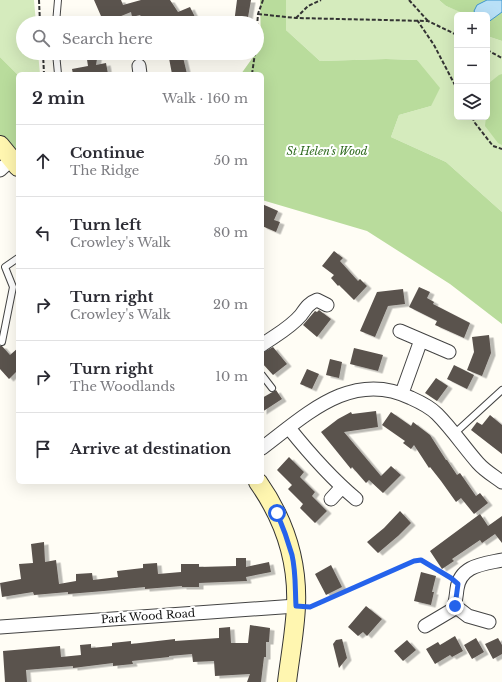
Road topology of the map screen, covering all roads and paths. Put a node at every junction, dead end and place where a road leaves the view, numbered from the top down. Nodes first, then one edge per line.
1 (39, 0) edge
2 (58, 0) edge
3 (262, 0) edge
4 (321, 0) edge
5 (409, 0) edge
6 (258, 14) joint
7 (40, 16) edge
8 (57, 16) edge
9 (296, 18) junction
10 (417, 20) junction
11 (428, 20) junction
12 (454, 33) edge
13 (490, 52) edge
14 (502, 58) edge
15 (43, 60) edge
16 (57, 60) edge
17 (254, 60) edge
18 (44, 72) edge
19 (58, 72) edge
20 (252, 72) edge
21 (454, 84) edge
22 (474, 120) edge
23 (0, 145) edge
24 (502, 149) edge
25 (10, 165) edge
26 (16, 260) edge
27 (327, 305) dead end
28 (400, 331) dead end
29 (421, 340) junction
30 (2, 342) dead end
31 (264, 344) edge
32 (449, 352) dead end
33 (264, 378) edge
34 (272, 388) dead end
35 (502, 390) edge
36 (402, 393) junction
37 (289, 428) junction
38 (455, 433) junction
39 (264, 447) edge
40 (502, 482) edge
41 (259, 484) edge
42 (342, 487) junction
43 (331, 499) dead end
44 (356, 499) dead end
45 (502, 560) edge
46 (458, 584) junction
47 (296, 606) junction
48 (455, 606) junction
49 (489, 622) dead end
50 (0, 626) edge
51 (425, 626) dead end
52 (287, 682) edge

1 - 7 path
2 - 8 lane
3 - 6 path
4 - 9 path
5 - 11 path
6 - 9 path
9 - 10 path
10 - 11 path
10 - 21 path
11 - 12 path
13 - 14 path
15 - 18 path
16 - 19 lane
17 - 20 path
22 - 24 path
23 - 25 main road
26 - 30 lane
27 - 31 street
28 - 29 street
29 - 32 street
29 - 36 street
33 - 34 lane
35 - 38 lane
36 - 37 street
36 - 38 street
37 - 39 street
37 - 42 street
38 - 40 street
41 - 47 main road
42 - 43 street
42 - 44 street
45 - 46 street
46 - 47 path
46 - 48 street
47 - 50 street, Park Wood Road
47 - 52 main road
48 - 49 street
48 - 51 street

